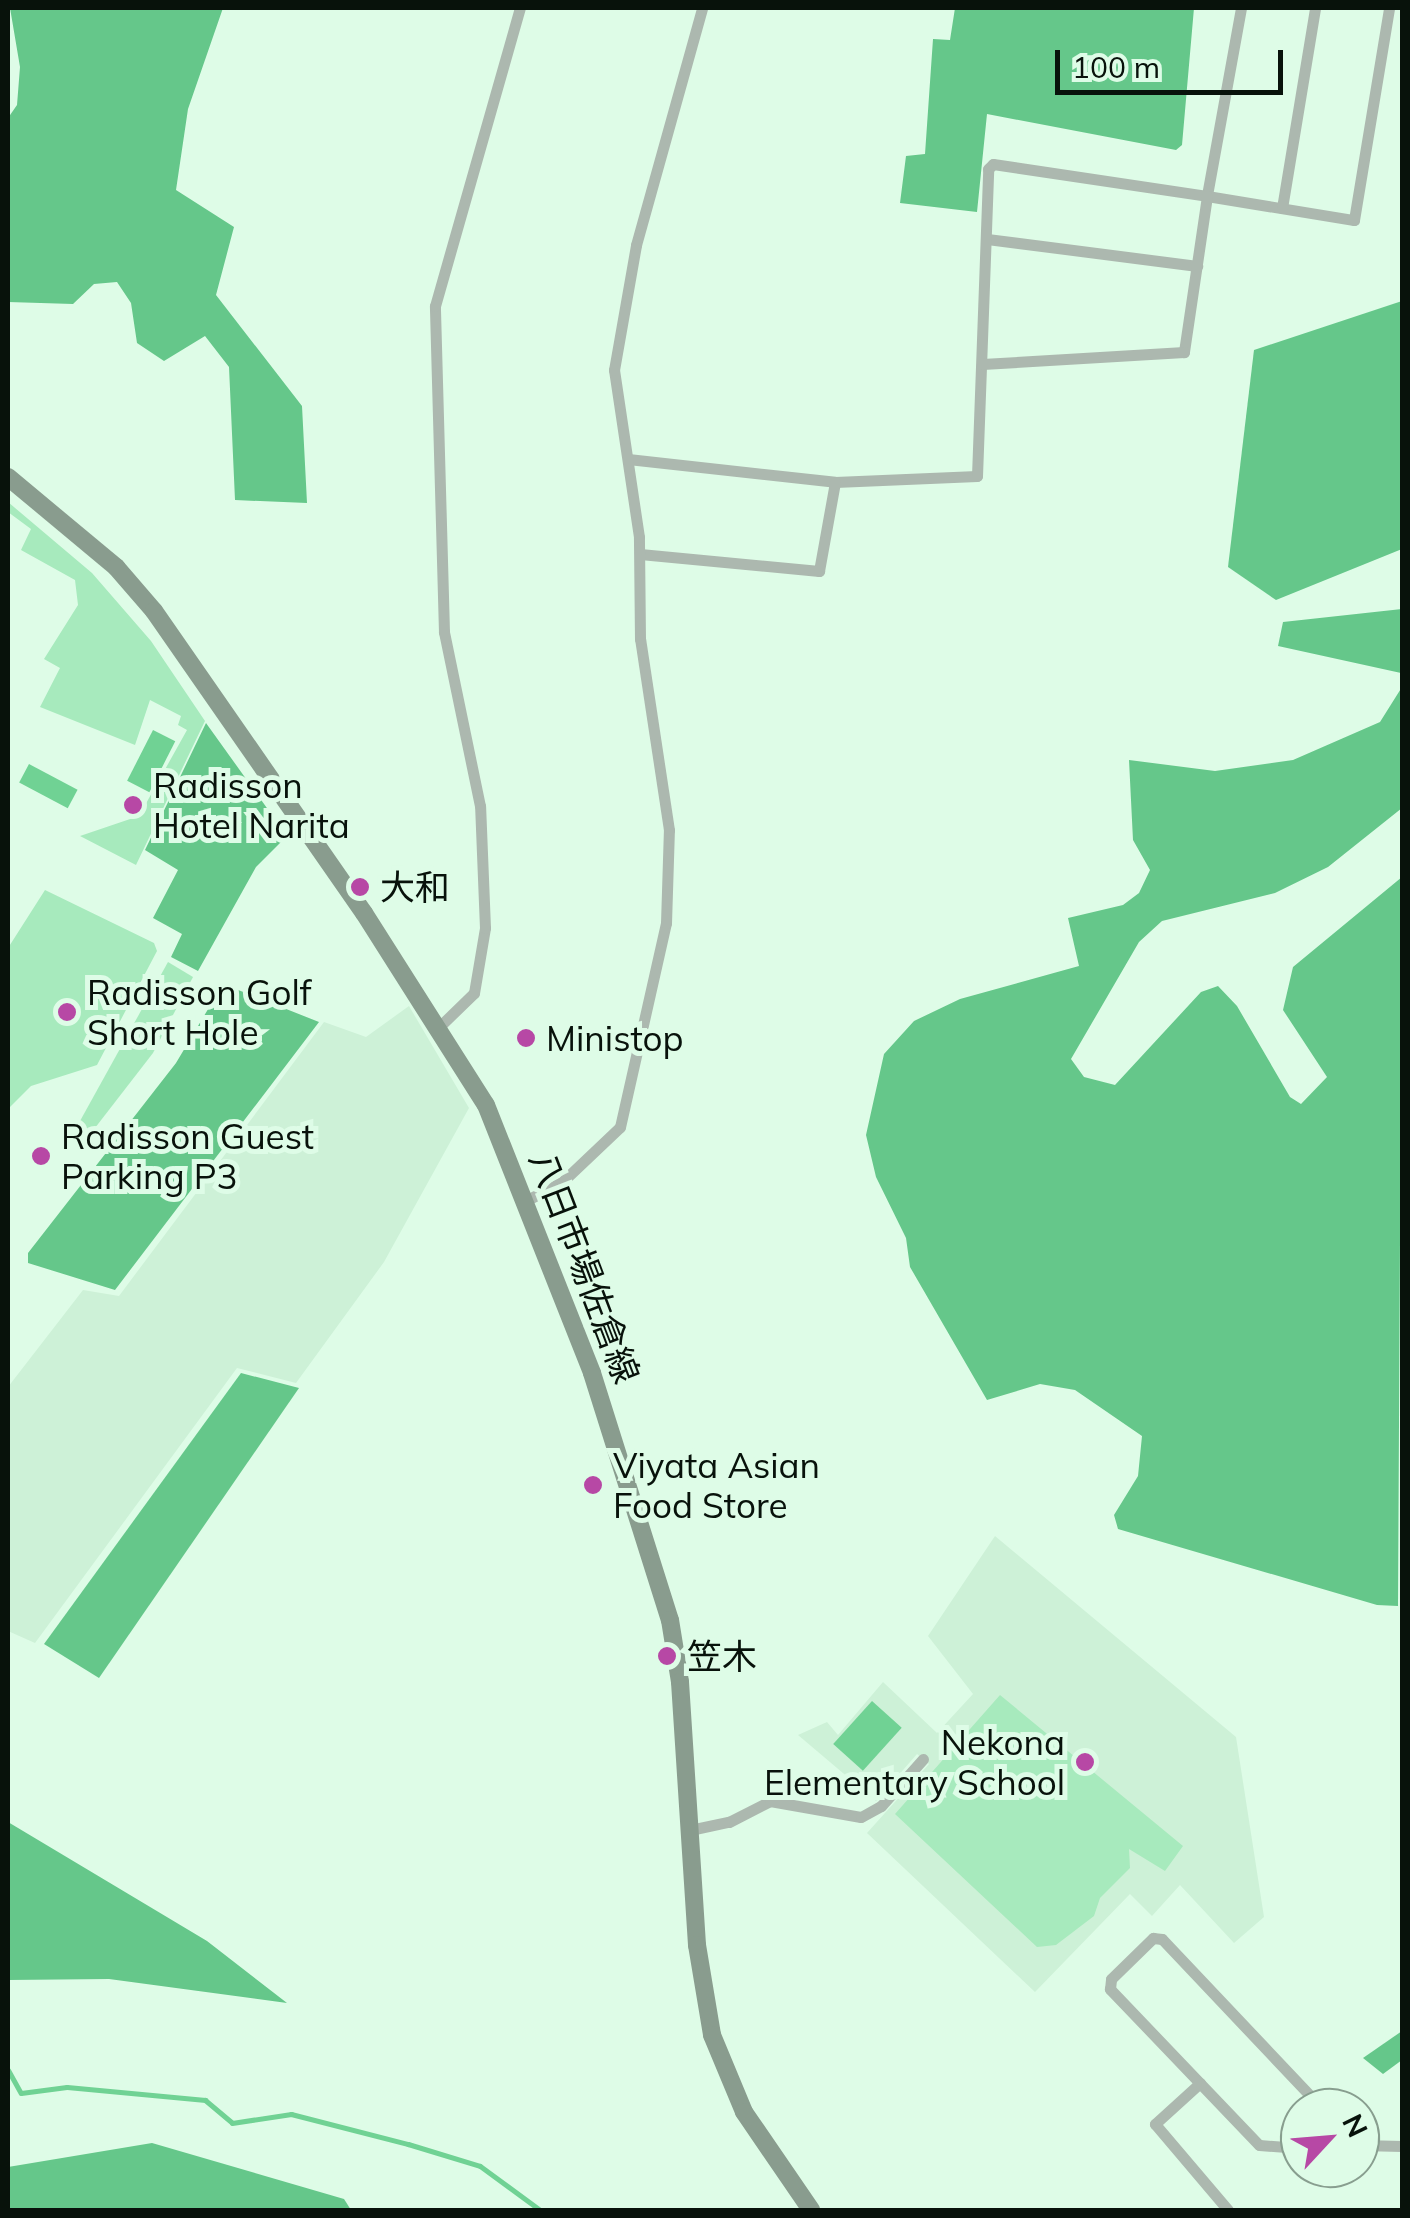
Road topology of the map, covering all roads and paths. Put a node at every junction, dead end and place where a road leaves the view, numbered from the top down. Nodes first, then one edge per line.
1 (520, 8) edge
2 (702, 8) edge
3 (1240, 8) edge
4 (1315, 8) edge
5 (1389, 8) edge
6 (1207, 196) junction
7 (1282, 208) junction
8 (987, 238) junction
9 (1197, 266) junction
10 (982, 364) junction
11 (628, 459) junction
12 (8, 477) edge
13 (835, 482) junction
14 (640, 554) junction
15 (440, 1026) junction
16 (527, 1200) junction
17 (923, 1759) dead end
18 (690, 1830) junction
19 (1200, 2083) junction
20 (1303, 2088) edge
21 (1280, 2147) edge
22 (811, 2210) edge
23 (1228, 2210) edge

1 - 15 street
2 - 11 street
3 - 6 street
4 - 7 street
5 - 7 street
6 - 7 street
6 - 8 street
6 - 9 street
8 - 9 street
8 - 10 street
9 - 10 street
10 - 13 street
11 - 13 street
11 - 14 street
12 - 15 main road, 八日市場佐倉線
13 - 14 street
14 - 16 street
15 - 16 main road, 八日市場佐倉線
16 - 18 main road, 八日市場佐倉線
17 - 18 street
18 - 22 main road, 八日市場佐倉線
19 - 20 street
19 - 21 street
19 - 23 street

